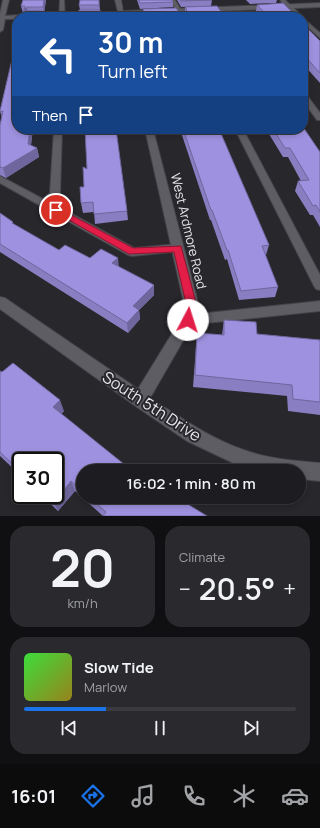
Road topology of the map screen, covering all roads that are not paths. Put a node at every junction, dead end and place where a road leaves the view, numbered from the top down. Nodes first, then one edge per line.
1 (6, 0) edge
2 (62, 0) edge
3 (118, 0) edge
4 (173, 0) edge
5 (227, 0) edge
6 (282, 0) edge
7 (320, 5) edge
8 (289, 7) junction
9 (179, 11) junction
10 (236, 11) junction
11 (62, 12) edge
12 (121, 12) edge
13 (165, 12) edge
14 (294, 12) edge
15 (12, 17) edge
16 (2, 18) edge
17 (308, 25) edge
18 (0, 30) edge
19 (320, 36) edge
20 (308, 102) edge
21 (320, 118) edge
22 (58, 134) edge
23 (150, 134) edge
24 (242, 134) edge
25 (0, 179) edge
26 (43, 202) junction
27 (178, 248) junction
28 (320, 286) edge
29 (0, 302) edge
30 (320, 306) edge
31 (188, 320) junction
32 (140, 400) junction
33 (320, 472) edge

1 - 16 street
2 - 11 lane
3 - 12 street
4 - 9 lane
5 - 10 street
6 - 8 lane
7 - 8 street
8 - 10 street
8 - 14 lane
9 - 10 street
9 - 13 street
15 - 16 street
16 - 18 street
17 - 19 lane
20 - 21 street
22 - 26 lane
23 - 27 street, West Ardmore Road
24 - 28 lane
25 - 26 lane
26 - 27 lane
27 - 31 street, West Ardmore Road
29 - 32 street, South 5th Drive
30 - 31 lane
31 - 32 street, West Ardmore Road
32 - 33 street, South 5th Drive

